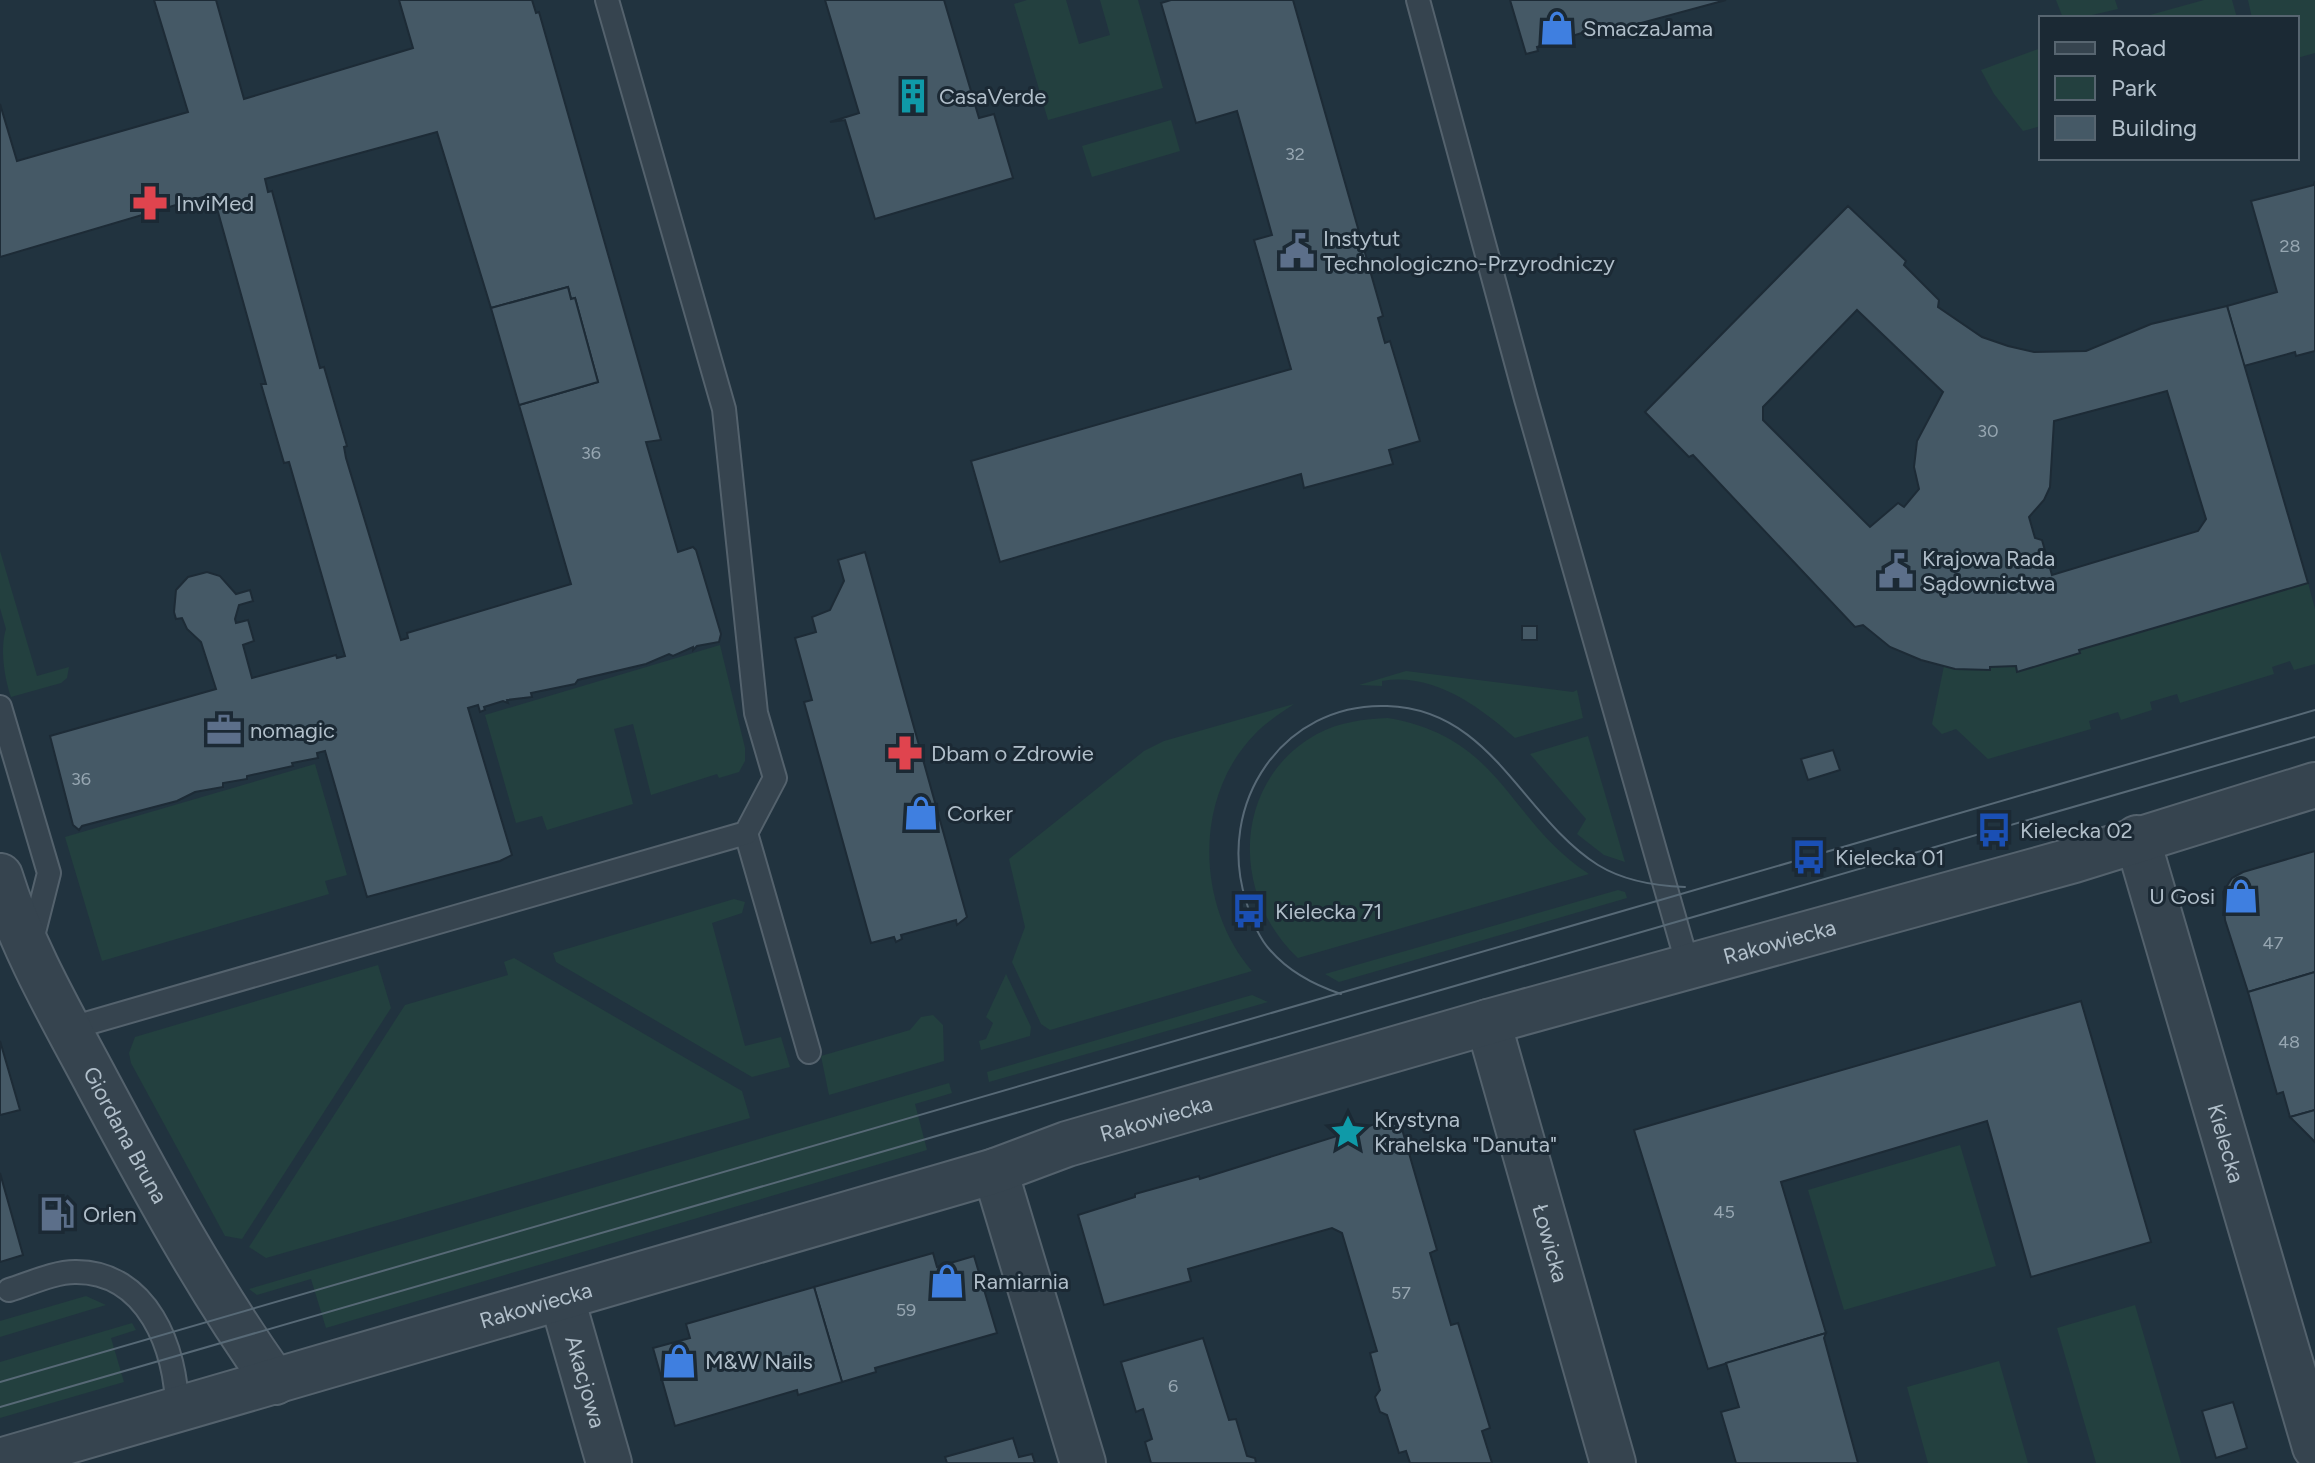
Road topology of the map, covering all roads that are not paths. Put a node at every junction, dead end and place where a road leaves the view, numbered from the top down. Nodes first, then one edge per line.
1 (607, 0) edge
2 (1418, 0) edge
3 (0, 707) edge
4 (2315, 785) edge
5 (746, 833) junction
6 (2137, 838) junction
7 (0, 876) edge
8 (30, 949) junction
9 (1688, 966) junction
10 (1488, 1022) junction
11 (68, 1029) junction
12 (809, 1052) dead end
13 (995, 1171) junction
14 (9, 1290) dead end
15 (562, 1299) junction
16 (275, 1382) junction
17 (177, 1410) junction
18 (2315, 1447) edge
19 (0, 1461) edge
20 (609, 1463) edge
21 (1083, 1463) edge
22 (1613, 1463) edge

1 - 5 lane
2 - 9 lane
3 - 8 lane
4 - 6 street, Rakowiecka
5 - 11 lane
5 - 12 lane
6 - 9 street, Rakowiecka
6 - 18 street, Kielecka
7 - 8 street, Giordana Bruna
8 - 11 street, Giordana Bruna
9 - 10 street, Rakowiecka
10 - 13 street, Rakowiecka
10 - 22 street, Łowicka
11 - 16 street, Giordana Bruna
13 - 15 street, Rakowiecka
13 - 21 street
14 - 17 lane
15 - 16 street, Rakowiecka
15 - 20 street, Akacjowa
16 - 17 street, Rakowiecka
17 - 19 street, Rakowiecka

